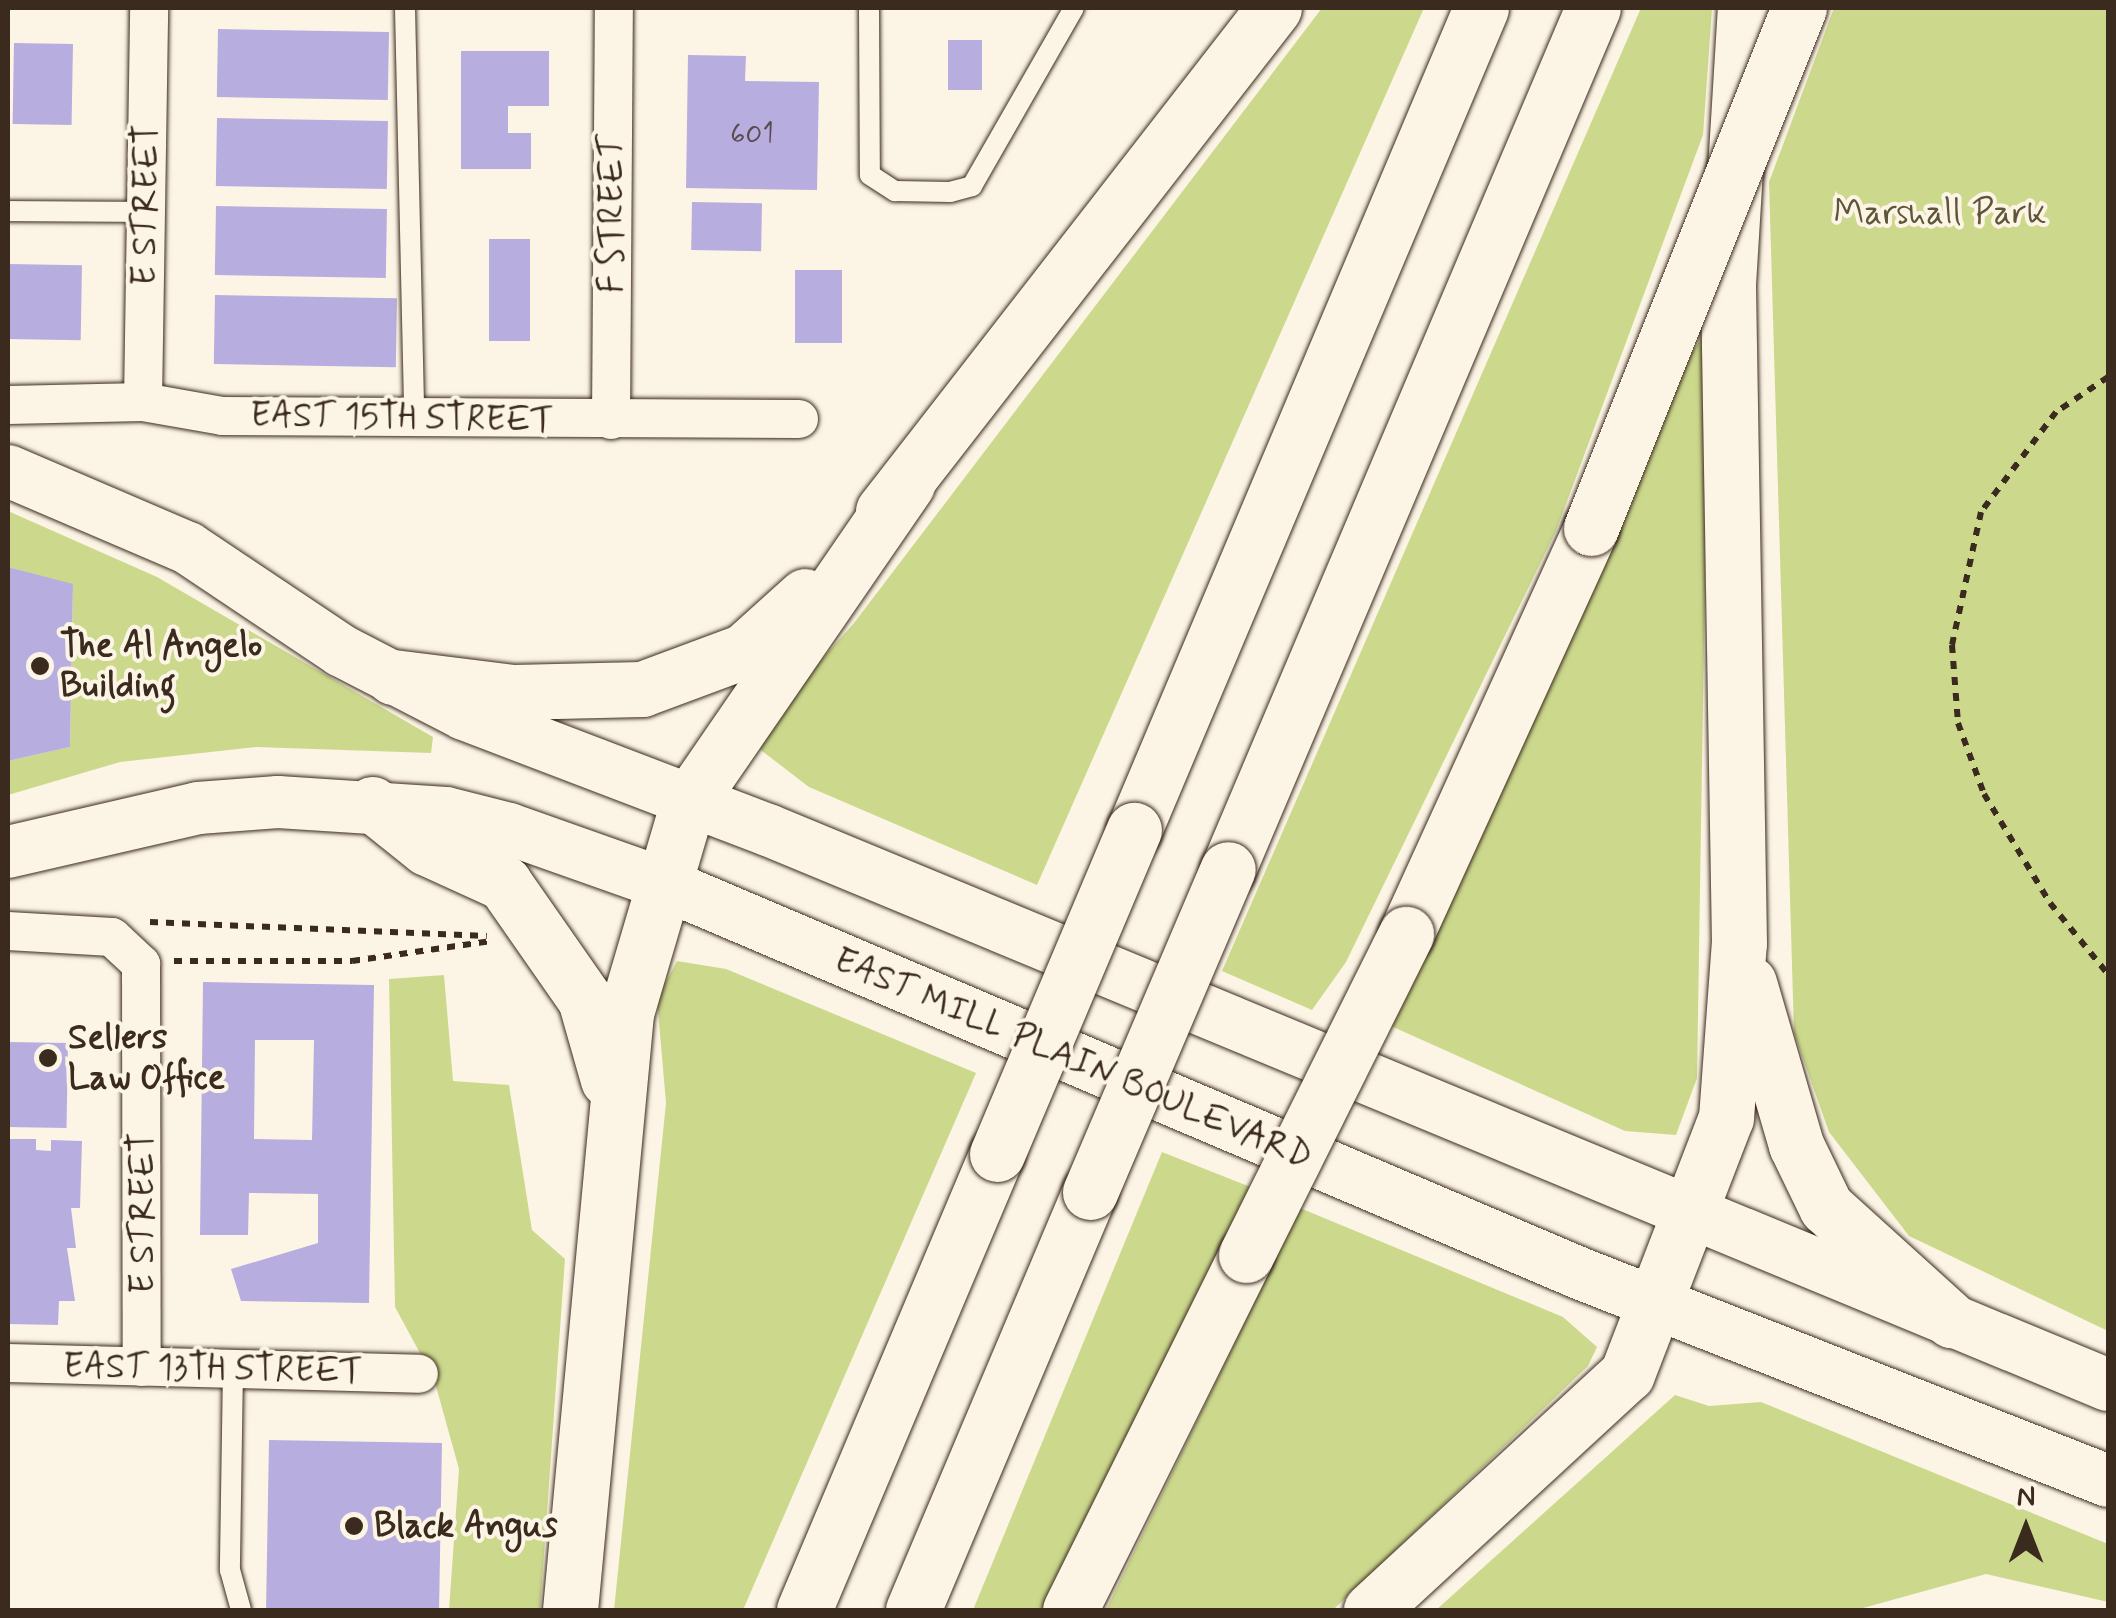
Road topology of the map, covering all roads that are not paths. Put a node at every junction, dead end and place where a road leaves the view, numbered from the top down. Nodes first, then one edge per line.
1 (149, 8) edge
2 (405, 8) edge
3 (614, 8) edge
4 (870, 8) edge
5 (1074, 8) edge
6 (1274, 8) edge
7 (1481, 8) edge
8 (1593, 8) edge
9 (1745, 8) edge
10 (1800, 8) edge
11 (8, 211) edge
12 (146, 212) junction
13 (143, 402) junction
14 (8, 404) edge
15 (414, 418) junction
16 (612, 420) junction
17 (798, 420) dead end
18 (8, 471) edge
19 (907, 484) junction
20 (394, 677) junction
21 (688, 803) junction
22 (372, 804) junction
23 (8, 852) edge
24 (664, 884) junction
25 (8, 931) edge
26 (1738, 943) junction
27 (616, 1122) junction
28 (1689, 1214) junction
29 (1656, 1304) junction
30 (1951, 1320) junction
31 (8, 1363) edge
32 (142, 1367) junction
33 (232, 1369) junction
34 (419, 1374) dead end
35 (2108, 1385) edge
36 (2104, 1481) edge
37 (242, 1610) edge
38 (570, 1610) edge
39 (804, 1610) edge
40 (913, 1610) edge
41 (1070, 1610) edge
42 (1371, 1610) edge

1 - 12 street, E STREET
2 - 15 lane
3 - 16 street, F STREET
4 - 5 lane
6 - 19 highway
7 - 39 highway, bridge
8 - 40 highway, bridge
9 - 26 highway
10 - 41 highway, bridge
11 - 12 lane
12 - 13 street, E STREET
13 - 14 street, EAST 15TH STREET
13 - 15 street, EAST 15TH STREET
15 - 16 street, EAST 15TH STREET
16 - 17 street, EAST 15TH STREET
18 - 20 main road
19 - 20 highway
19 - 21 highway
20 - 21 main road
21 - 24 highway
21 - 28 main road
22 - 23 main road, EAST MILL PLAIN BOULEVARD
22 - 24 main road, EAST MILL PLAIN BOULEVARD
22 - 27 highway
24 - 27 highway
24 - 29 main road, EAST MILL PLAIN BOULEVARD
25 - 32 street, E STREET
26 - 28 highway
26 - 30 highway
27 - 38 highway
28 - 29 highway
28 - 30 main road
29 - 36 main road, EAST MILL PLAIN BOULEVARD
29 - 42 highway
30 - 35 main road
31 - 32 street, EAST 13TH STREET
32 - 33 street, EAST 13TH STREET
33 - 34 street, EAST 13TH STREET
33 - 37 lane

